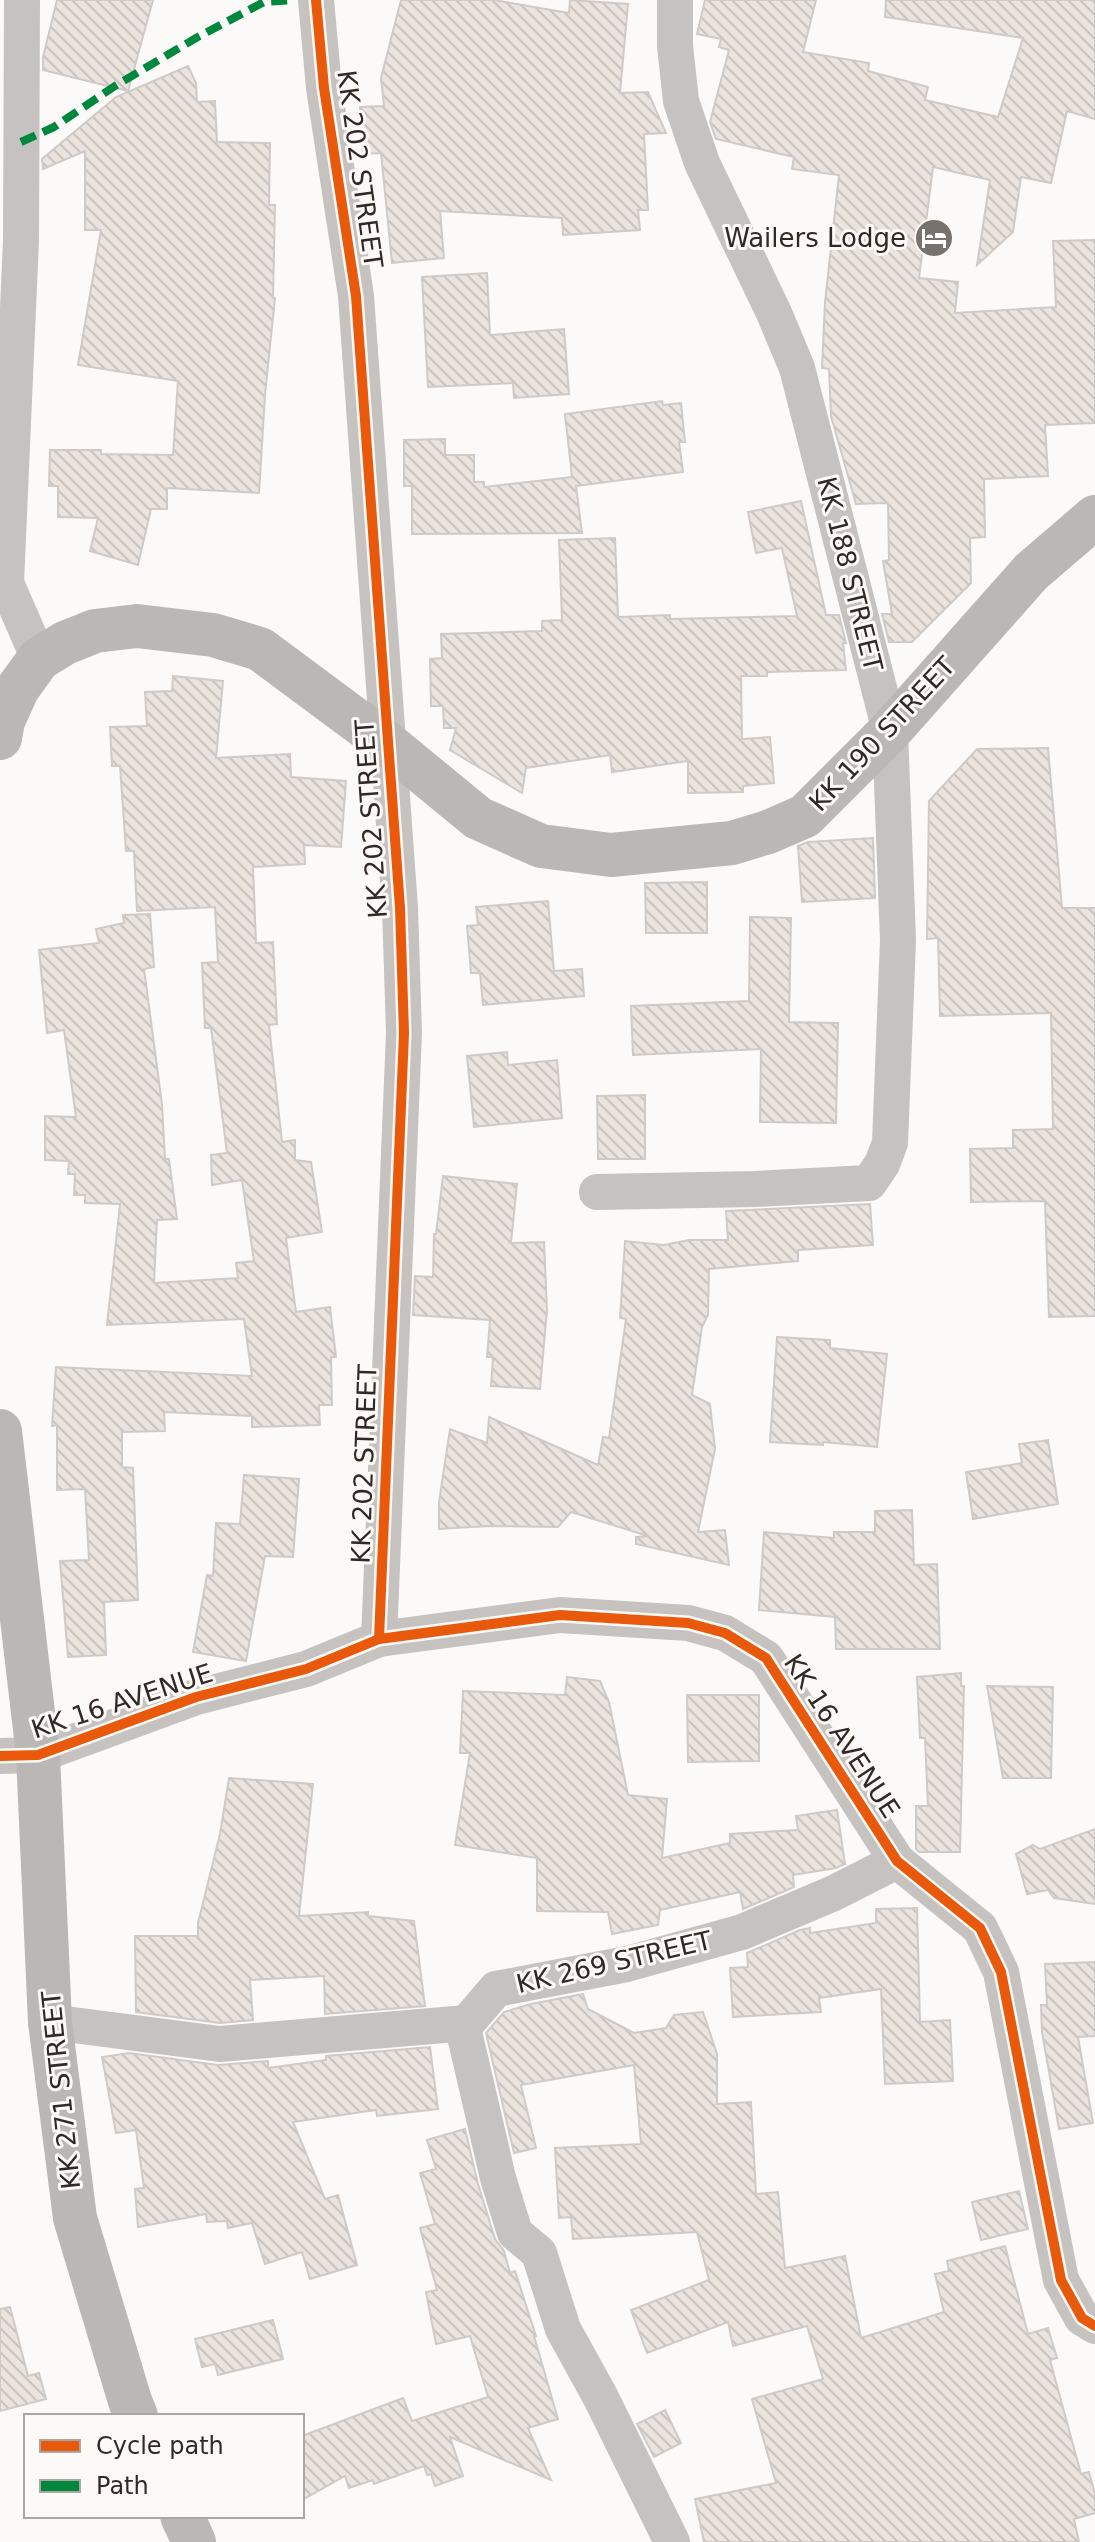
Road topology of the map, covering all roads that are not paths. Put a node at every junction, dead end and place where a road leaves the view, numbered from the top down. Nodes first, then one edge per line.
1 (22, 0) edge
2 (316, 0) edge
3 (675, 0) edge
4 (1095, 517) edge
5 (3, 584) edge
6 (52, 651) junction
7 (890, 731) junction
8 (0, 738) edge
9 (388, 744) junction
10 (597, 1192) dead end
11 (0, 1431) edge
12 (379, 1639) junction
13 (19, 1755) edge
14 (897, 1861) junction
15 (50, 2022) junction
16 (467, 2023) junction
17 (1095, 2326) edge
18 (135, 2414) edge
19 (183, 2518) edge
20 (194, 2542) edge
21 (672, 2542) edge

1 - 5 street
2 - 9 street, KK 202 STREET
3 - 7 street, KK 188 STREET
4 - 7 street, KK 190 STREET
5 - 6 street
6 - 8 street
6 - 9 street, KK 190 STREET
7 - 9 street, KK 190 STREET
7 - 10 street, KK 188 STREET
9 - 12 street, KK 202 STREET
11 - 13 street, KK 271 STREET
12 - 13 street, KK 16 AVENUE
12 - 14 street, KK 16 AVENUE
13 - 15 street, KK 271 STREET
14 - 16 street, KK 269 STREET
14 - 17 street, KK 16 AVENUE
15 - 16 street
15 - 18 street, KK 271 STREET
16 - 21 street
19 - 20 street

